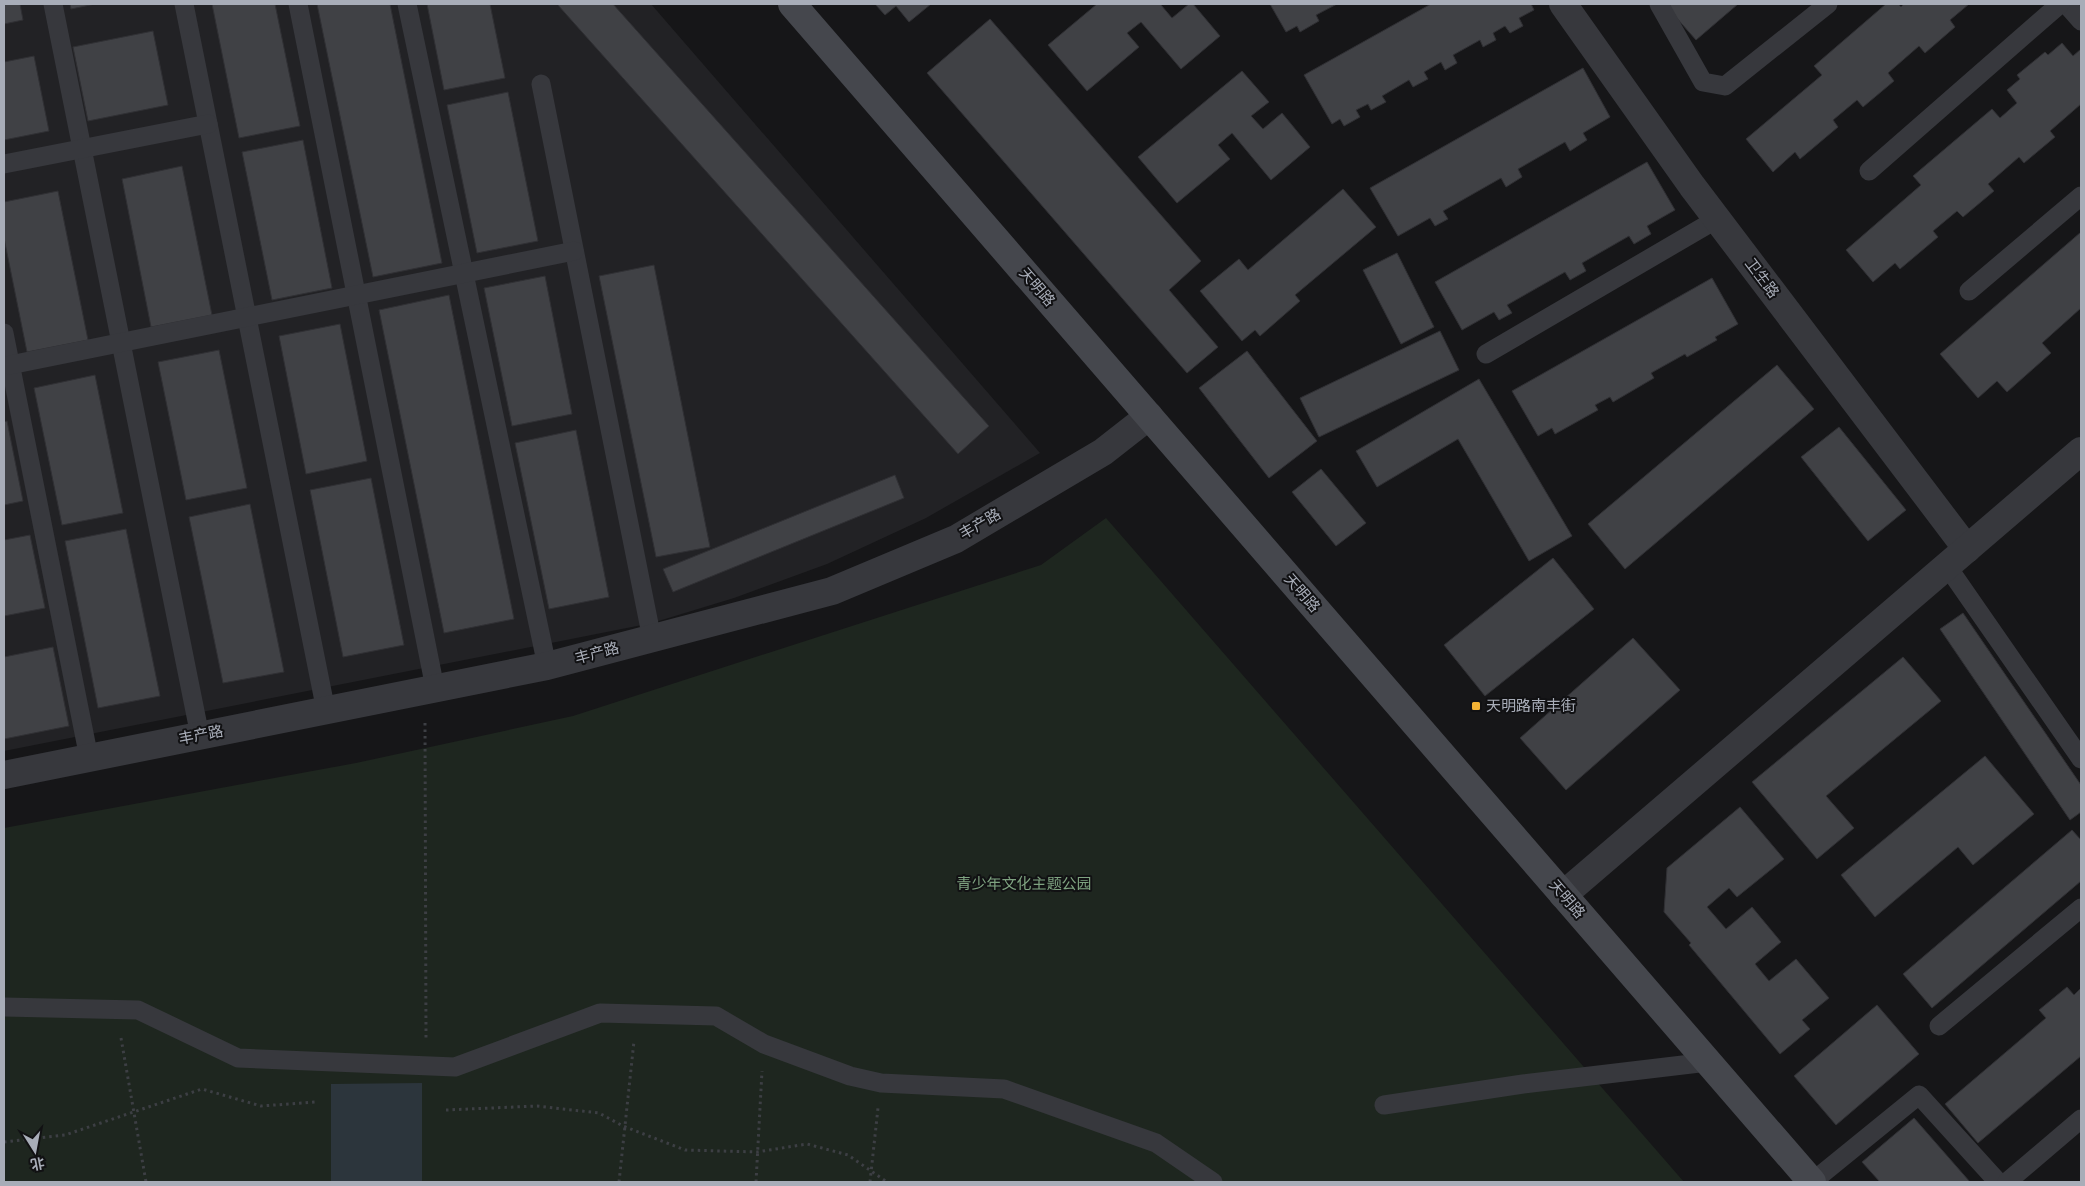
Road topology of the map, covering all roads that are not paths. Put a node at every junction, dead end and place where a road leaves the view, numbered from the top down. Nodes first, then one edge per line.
1 (53, 4) edge
2 (184, 4) edge
3 (298, 4) edge
4 (407, 4) edge
5 (792, 4) edge
6 (1563, 4) edge
7 (1659, 4) edge
8 (1828, 4) edge
9 (2060, 4) edge
10 (2066, 4) edge
11 (2081, 21) edge
12 (541, 84) dead end
13 (208, 124) junction
14 (82, 149) junction
15 (4, 164) edge
16 (1869, 171) dead end
17 (2081, 196) edge
18 (1717, 219) junction
19 (574, 252) junction
20 (464, 274) junction
21 (1969, 291) dead end
22 (356, 295) junction
23 (247, 317) junction
24 (4, 333) edge
25 (121, 342) junction
26 (1486, 354) dead end
27 (10, 364) junction
28 (1149, 416) junction
29 (2081, 451) edge
30 (1967, 549) junction
31 (1947, 566) junction
32 (652, 639) junction
33 (547, 666) junction
34 (430, 689) junction
35 (326, 711) junction
36 (200, 736) junction
37 (89, 758) junction
38 (2081, 759) edge
39 (4, 775) edge
40 (1563, 895) junction
41 (2081, 908) edge
42 (4, 1008) edge
43 (1939, 1026) dead end
44 (1708, 1062) junction
45 (1384, 1104) dead end
46 (2081, 1119) edge
47 (1213, 1182) edge
48 (1812, 1182) edge
49 (1998, 1182) edge
50 (2007, 1182) edge

1 - 14 lane
2 - 13 lane
3 - 22 lane
4 - 20 lane
5 - 28 street, 天明路
6 - 18 street, 卫生路
7 - 8 lane
9 - 16 lane
10 - 11 lane
12 - 19 lane
13 - 14 lane
13 - 23 lane
14 - 15 lane
14 - 25 lane
17 - 21 lane
18 - 26 lane
18 - 30 street, 卫生路
19 - 20 lane
19 - 32 lane
20 - 22 lane
20 - 33 lane
22 - 23 lane
22 - 34 lane
23 - 25 lane
23 - 35 lane
24 - 27 lane
25 - 27 lane
25 - 36 lane
27 - 37 lane
28 - 32 street, 丰产路
28 - 40 street, 天明路
29 - 30 street
30 - 31 street
31 - 38 lane
31 - 40 street
32 - 33 street, 丰产路
33 - 34 street, 丰产路
34 - 35 street, 丰产路
35 - 36 street, 丰产路
36 - 37 street, 丰产路
37 - 39 street, 丰产路
40 - 44 street, 天明路
41 - 43 lane
42 - 47 lane
44 - 45 lane
44 - 48 street, 天明路
46 - 50 lane
48 - 49 lane

